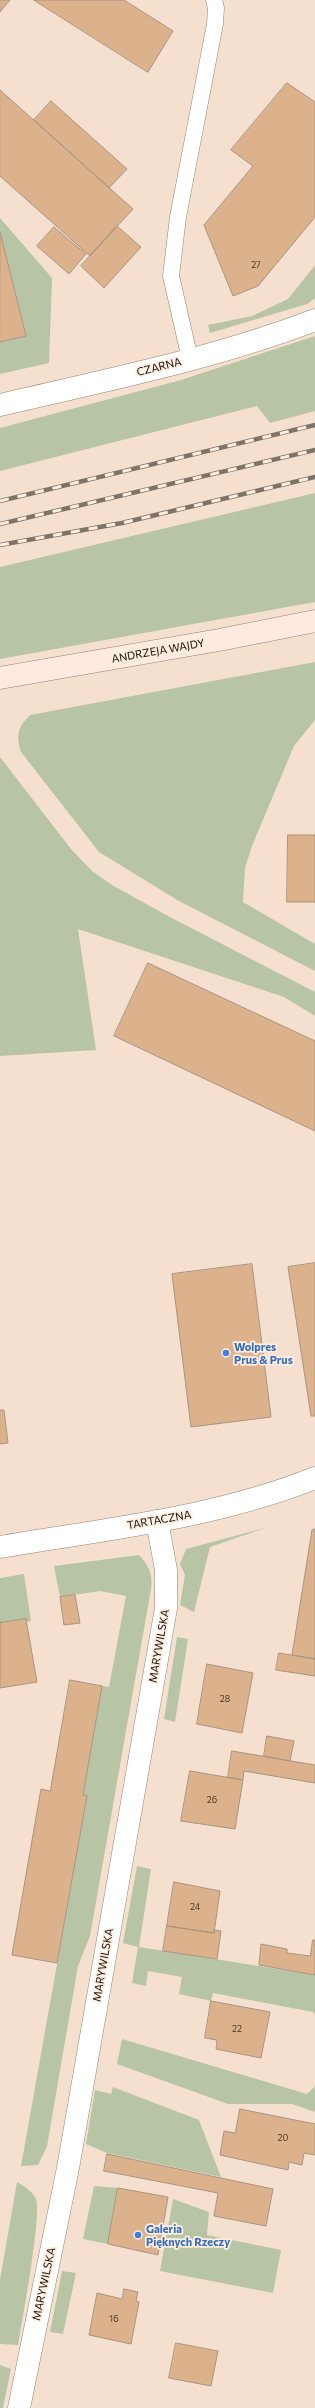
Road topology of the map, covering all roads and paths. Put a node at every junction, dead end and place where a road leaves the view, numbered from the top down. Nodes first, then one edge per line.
1 (214, 0) edge
2 (315, 320) edge
3 (190, 359) junction
4 (0, 405) edge
5 (315, 621) edge
6 (0, 678) edge
7 (315, 1478) edge
8 (157, 1521) junction
9 (0, 1547) edge
10 (19, 2408) edge

1 - 3 lane
2 - 3 street, CZARNA
3 - 4 street, CZARNA
5 - 6 main road, ANDRZEJA WAJDY
7 - 8 street, TARTACZNA
8 - 9 street, TARTACZNA
8 - 10 street, MARYWILSKA

